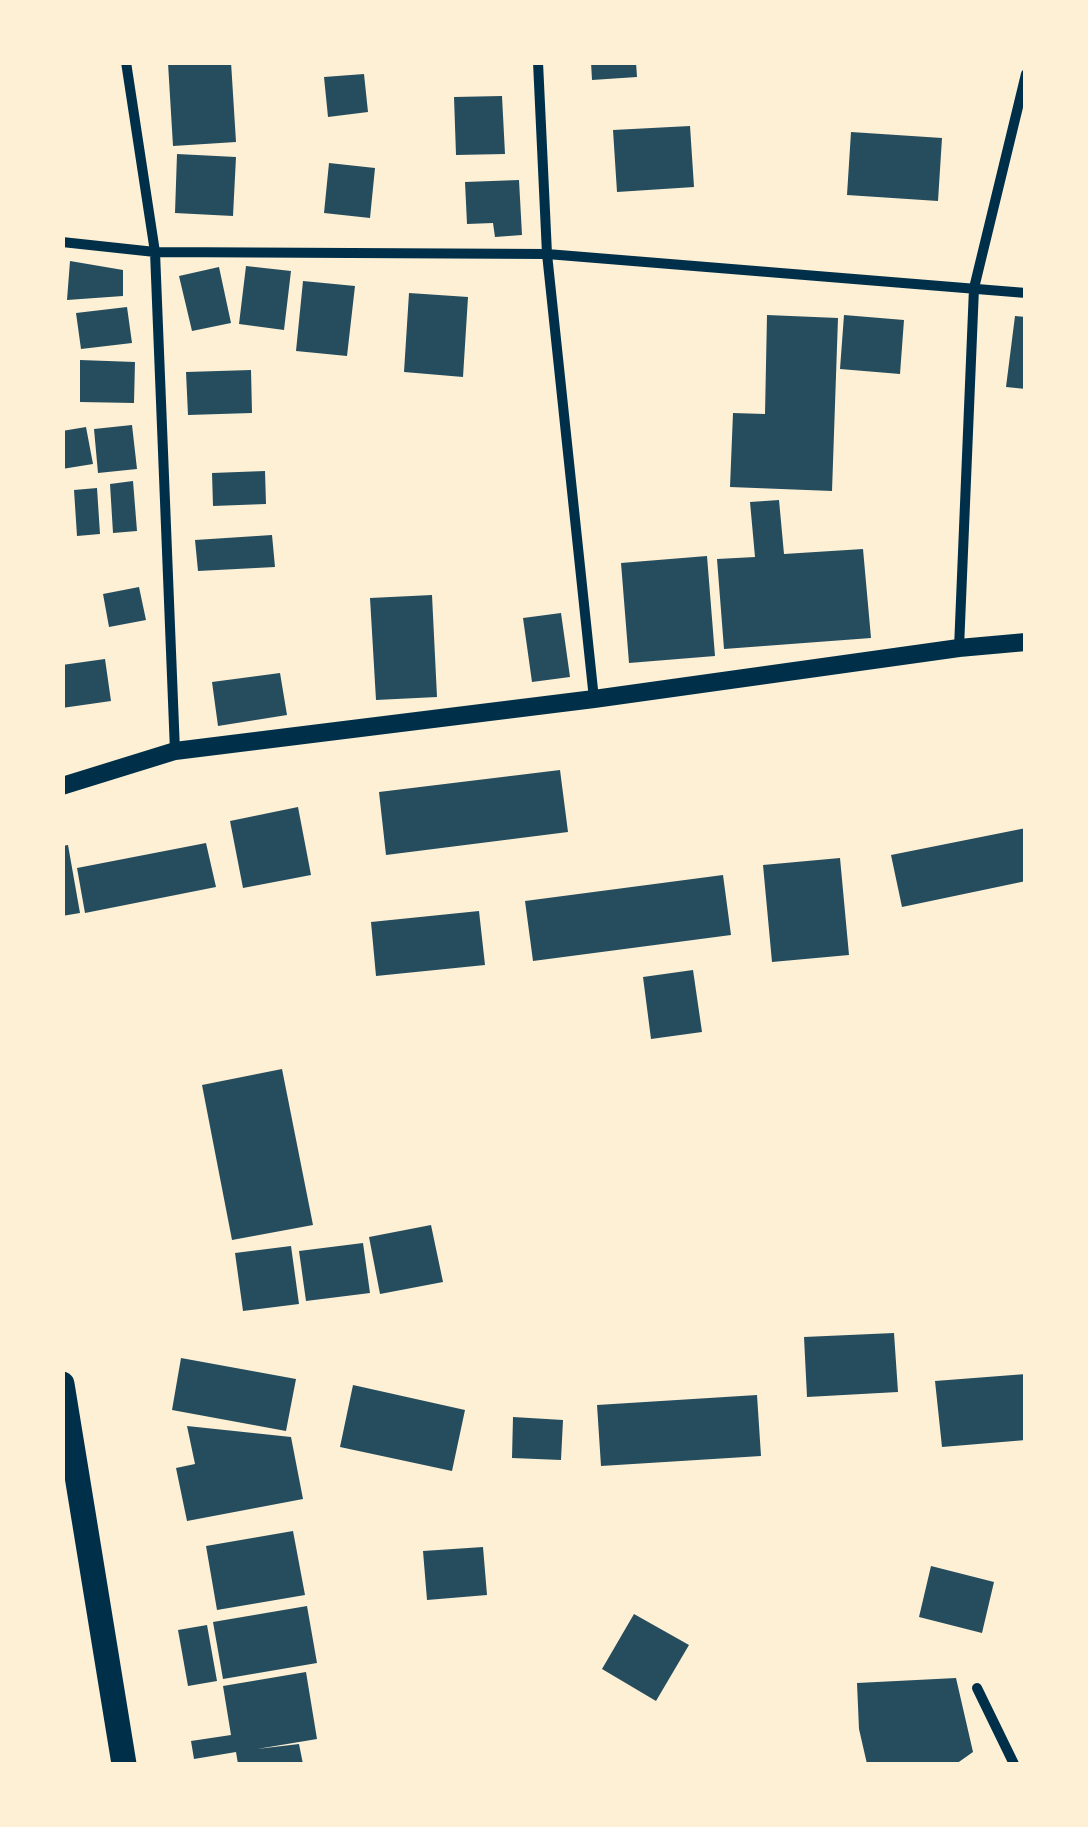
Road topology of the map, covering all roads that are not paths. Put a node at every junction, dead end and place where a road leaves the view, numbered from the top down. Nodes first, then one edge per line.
1 (126, 62) edge
2 (538, 62) edge
3 (1026, 74) edge
4 (62, 242) edge
5 (155, 252) junction
6 (547, 254) junction
7 (974, 288) junction
8 (1026, 293) edge
9 (1026, 642) edge
10 (959, 648) junction
11 (594, 699) junction
12 (176, 750) junction
13 (62, 786) edge
14 (62, 1384) edge
15 (978, 1688) dead end
16 (124, 1764) edge
17 (1014, 1764) edge

1 - 5 street
2 - 6 street
3 - 7 street
4 - 5 street
5 - 6 street
5 - 12 street
6 - 7 street
6 - 11 street
7 - 8 street
7 - 10 street
9 - 10 street
10 - 11 street
11 - 12 street
12 - 13 street
14 - 16 main road
15 - 17 street

